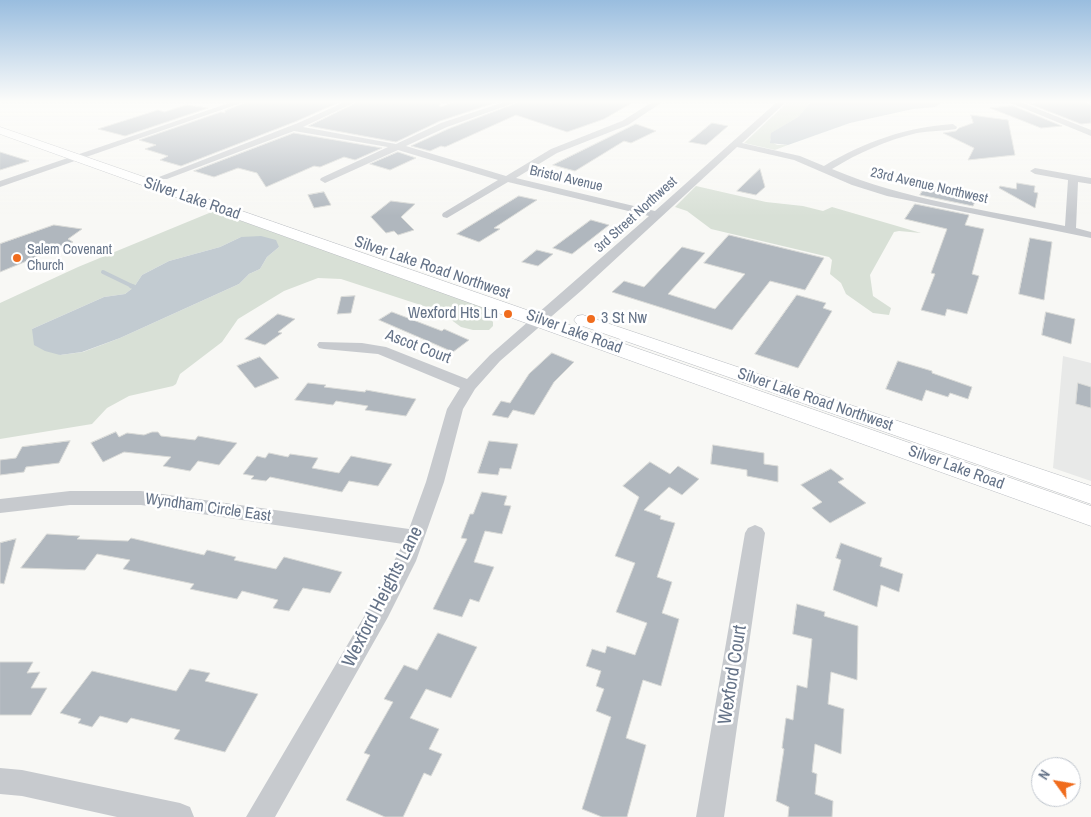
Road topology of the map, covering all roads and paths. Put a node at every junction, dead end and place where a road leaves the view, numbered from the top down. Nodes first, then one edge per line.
1 (31, 139) edge
2 (45, 139) edge
3 (131, 139) edge
4 (264, 139) edge
5 (357, 139) edge
6 (413, 139) edge
7 (584, 139) edge
8 (741, 139) edge
9 (887, 139) edge
10 (736, 144) junction
11 (397, 146) junction
12 (85, 155) junction
13 (825, 169) junction
14 (1034, 171) dead end
15 (164, 177) junction
16 (1073, 178) junction
17 (506, 179) junction
18 (325, 180) dead end
19 (1091, 181) edge
20 (0, 184) edge
21 (447, 215) dead end
22 (658, 215) junction
23 (1070, 231) junction
24 (1091, 235) edge
25 (546, 314) junction
26 (324, 345) dead end
27 (469, 386) junction
28 (1091, 495) edge
29 (0, 506) edge
30 (1091, 516) edge
31 (756, 533) dead end
32 (416, 538) junction
33 (0, 780) edge
34 (180, 817) edge
35 (260, 817) edge
36 (710, 817) edge

1 - 12 main road, Silver Lake Road
2 - 12 main road, Silver Lake Road Northwest
3 - 12 street
4 - 15 street
5 - 11 street, Bristol Avenue
6 - 11 street
7 - 17 street
8 - 10 street, 3rd Street Northwest
9 - 13 street
10 - 13 street, 23rd Avenue Northwest
10 - 22 street, 3rd Street Northwest
11 - 17 street, Bristol Avenue
11 - 18 street
12 - 15 main road, Silver Lake Road Northwest
12 - 20 street
12 - 25 main road, Silver Lake Road
13 - 23 street, 23rd Avenue Northwest
14 - 16 street
15 - 25 main road, Silver Lake Road Northwest
16 - 19 street
16 - 23 street
17 - 21 street
17 - 22 street, Bristol Avenue
22 - 25 street, 3rd Street Northwest
23 - 24 street, 23rd Avenue Northwest
25 - 27 street, Wexford Heights Lane
25 - 28 main road, Silver Lake Road Northwest
25 - 30 main road, Silver Lake Road
26 - 27 street, Ascot Court
27 - 32 street, Wexford Heights Lane
29 - 32 street, Wyndham Circle East
31 - 36 street, Wexford Court
32 - 35 street, Wexford Heights Lane
33 - 34 street

